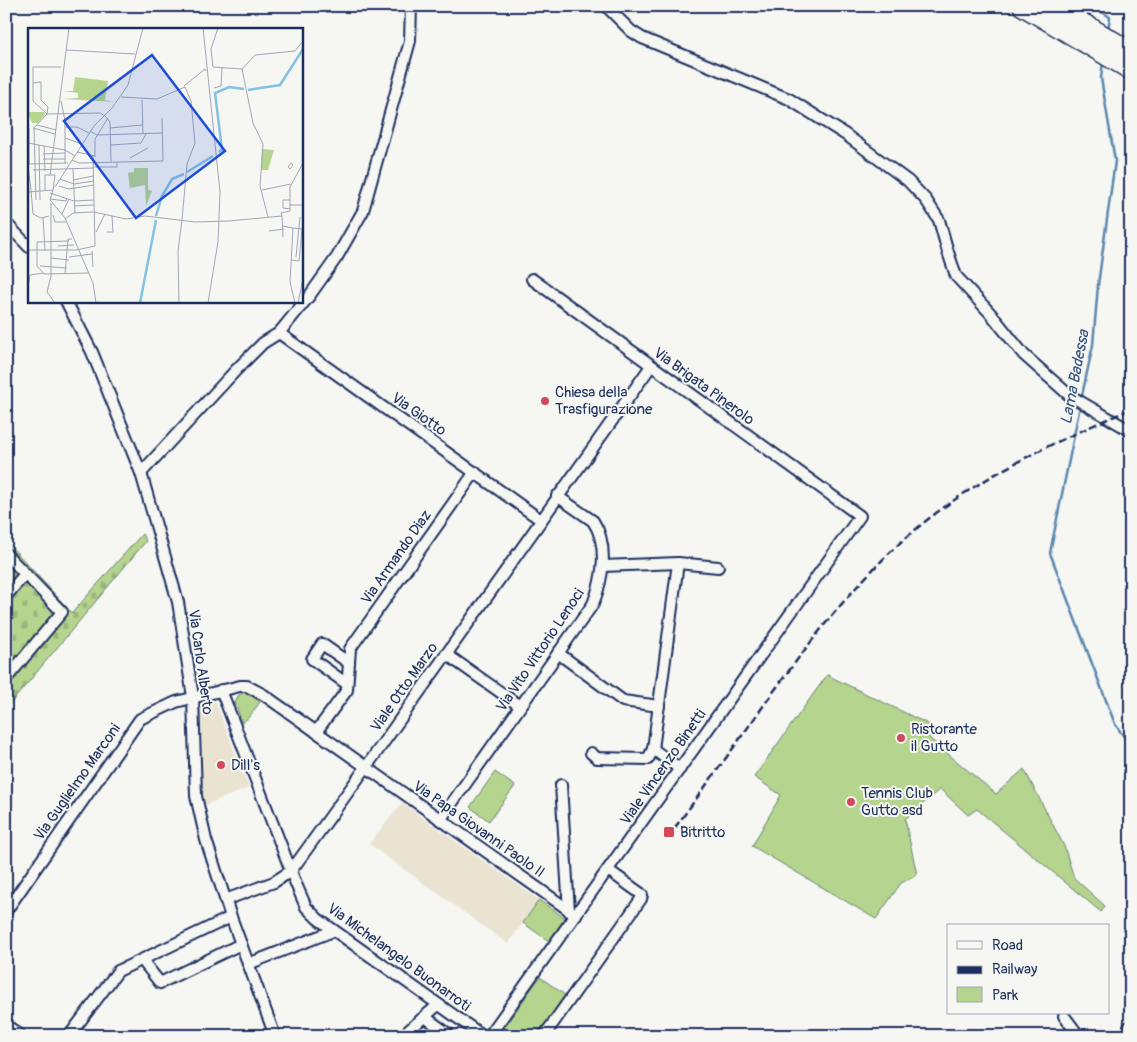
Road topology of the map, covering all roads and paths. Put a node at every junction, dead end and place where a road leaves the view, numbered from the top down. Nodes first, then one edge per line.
1 (411, 6) edge
2 (606, 6) edge
3 (1024, 6) edge
4 (1054, 6) edge
5 (1091, 37) junction
6 (1131, 52) edge
7 (1131, 70) edge
8 (6, 223) edge
9 (28, 246) edge
10 (532, 279) dead end
11 (67, 302) edge
12 (279, 333) junction
13 (651, 366) junction
14 (1131, 431) edge
15 (475, 472) junction
16 (141, 473) junction
17 (557, 496) junction
18 (860, 516) joint
19 (541, 520) junction
20 (6, 554) edge
21 (678, 563) junction
22 (603, 566) junction
23 (718, 567) dead end
24 (25, 574) junction
25 (6, 596) edge
26 (558, 653) junction
27 (446, 654) junction
28 (349, 663) junction
29 (6, 679) edge
30 (347, 684) junction
31 (221, 690) junction
32 (193, 697) junction
33 (520, 706) junction
34 (659, 706) junction
35 (316, 732) junction
36 (653, 749) junction
37 (591, 753) dead end
38 (366, 767) junction
39 (680, 769) junction
40 (561, 785) dead end
41 (440, 820) junction
42 (608, 870) junction
43 (290, 871) junction
44 (225, 900) junction
45 (6, 910) edge
46 (572, 913) junction
47 (231, 917) junction
48 (333, 931) junction
49 (241, 944) junction
50 (142, 960) junction
51 (248, 964) junction
52 (438, 1005) junction
53 (425, 1016) junction
54 (1064, 1016) dead end
55 (6, 1025) edge
56 (1131, 1028) edge
57 (21, 1036) edge
58 (69, 1036) edge
59 (275, 1036) edge
60 (402, 1036) edge
61 (451, 1036) edge
62 (483, 1036) edge
63 (490, 1036) edge
64 (544, 1036) edge
65 (1079, 1036) edge
66 (1128, 1036) edge

1 - 12 street
2 - 14 street
3 - 5 highway
4 - 5 highway
5 - 6 highway
5 - 7 highway
8 - 9 street
10 - 13 street, Via Brigata Pinerolo
11 - 16 street, Via Carlo Alberto
12 - 15 street, Via Giotto
12 - 16 street
13 - 17 street, Viale Otto Marzo
13 - 18 street, Via Brigata Pinerolo
15 - 19 street, Via Giotto
15 - 28 street, Via Armando Diaz
16 - 32 street, Via Carlo Alberto
17 - 19 street, Viale Otto Marzo
17 - 22 street, Via Vito Vittorio Lenoci
18 - 39 street, Viale Vincenzo Binetti
19 - 27 street, Viale Otto Marzo
20 - 24 street
21 - 22 street
21 - 23 street
21 - 34 street
22 - 26 street, Via Vito Vittorio Lenoci
24 - 25 street
24 - 29 street
26 - 33 street, Via Vito Vittorio Lenoci
26 - 34 street
27 - 33 street
27 - 38 street, Viale Otto Marzo
28 - 30 street, Via Armando Diaz
28 - 30 street
30 - 35 street, Via Armando Diaz
31 - 32 street, Via Guglielmo Marconi
31 - 35 street, Via Guglielmo Marconi
31 - 43 street, Via Michelangelo Buonarroti
32 - 44 street, Via Carlo Alberto
32 - 45 street, Via Guglielmo Marconi
33 - 41 street, Via Vito Vittorio Lenoci
34 - 36 street
35 - 38 street, Via Papa Giovanni Paolo II
36 - 37 street
36 - 39 street
38 - 41 street, Via Papa Giovanni Paolo II
38 - 43 street, Viale Otto Marzo
39 - 42 street, Viale Vincenzo Binetti
40 - 46 street
41 - 46 street, Via Papa Giovanni Paolo II
42 - 46 street, Viale Vincenzo Binetti
42 - 64 street
43 - 44 street
43 - 48 street, Via Michelangelo Buonarroti
44 - 47 street, Via Carlo Alberto
46 - 63 street, Viale Vincenzo Binetti
47 - 49 street, Via Carlo Alberto
47 - 50 street
48 - 51 street
48 - 52 street, Via Michelangelo Buonarroti
49 - 50 street
49 - 51 street, Via Carlo Alberto
50 - 58 street
51 - 59 street, Via Carlo Alberto
52 - 53 street
52 - 62 street, Via Michelangelo Buonarroti
53 - 60 street
53 - 61 street
54 - 65 street
55 - 57 street
56 - 66 main road

